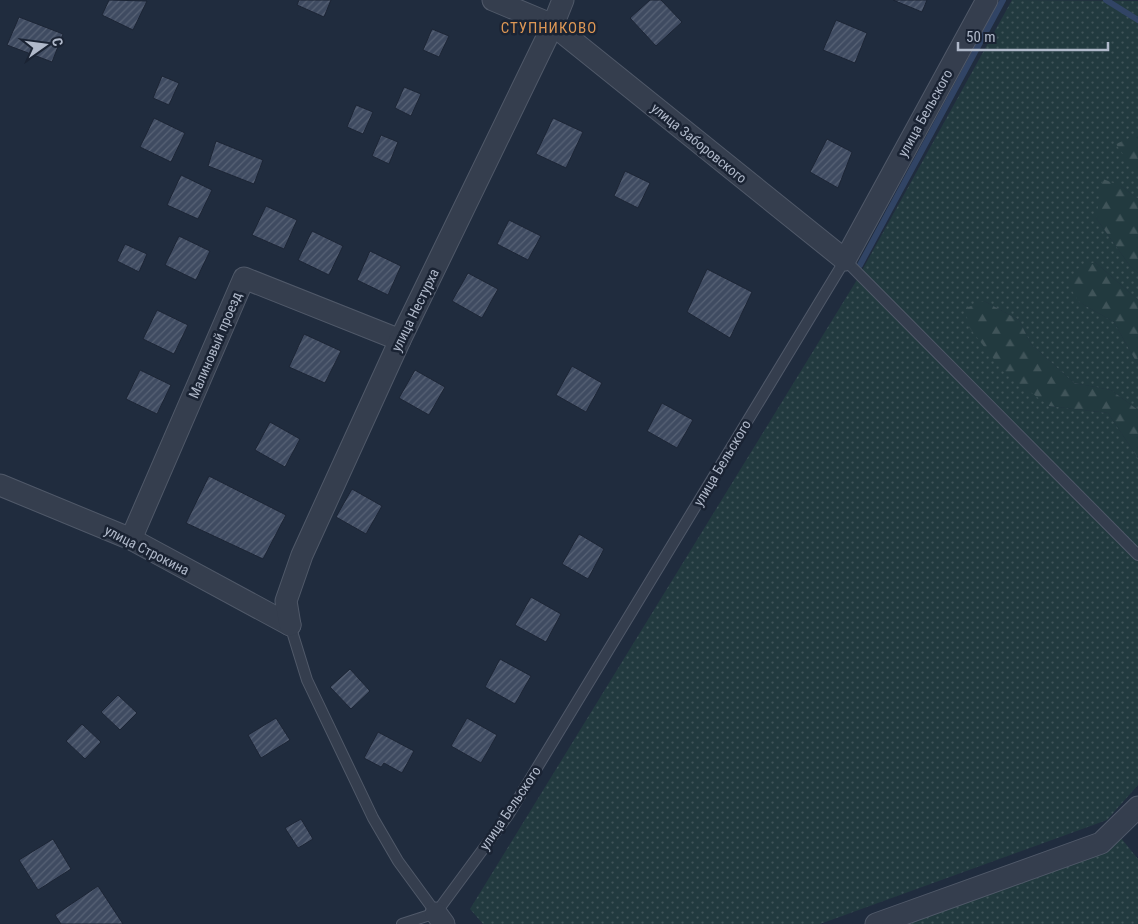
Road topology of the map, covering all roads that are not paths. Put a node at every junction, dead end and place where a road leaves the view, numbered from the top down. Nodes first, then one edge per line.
1 (493, 0) edge
2 (563, 0) edge
3 (987, 0) edge
4 (553, 25) junction
5 (845, 260) junction
6 (400, 340) junction
7 (0, 485) edge
8 (131, 539) junction
9 (1138, 555) edge
10 (290, 625) junction
11 (1138, 807) edge
12 (440, 919) edge
13 (402, 924) edge
14 (876, 924) edge

1 - 4 street, улица Заборовского
2 - 4 street, улица Нестурха
3 - 5 street, улица Бельского
4 - 5 street, улица Заборовского
4 - 6 street, улица Нестурха
5 - 9 lane
5 - 12 lane, улица Бельского
6 - 8 street, Малиновый проезд
6 - 10 street, улица Нестурха
7 - 8 street, улица Строкина
8 - 10 street, улица Строкина
10 - 12 lane
11 - 14 street
12 - 13 lane

